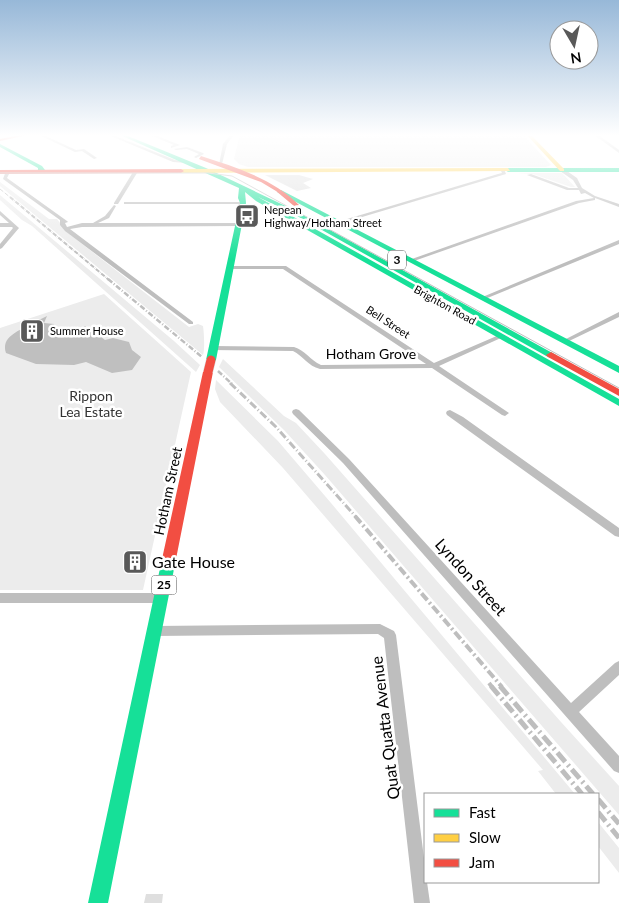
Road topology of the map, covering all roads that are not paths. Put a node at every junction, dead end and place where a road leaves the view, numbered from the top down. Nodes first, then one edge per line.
1 (5, 176) edge
2 (132, 176) edge
3 (224, 176) edge
4 (248, 176) edge
5 (495, 176) edge
6 (532, 176) edge
7 (567, 176) edge
8 (580, 187) junction
9 (275, 188) junction
10 (250, 193) junction
11 (587, 196) junction
12 (594, 198) junction
13 (578, 202) junction
14 (126, 203) dead end
15 (243, 203) junction
16 (619, 206) edge
17 (0, 212) edge
18 (107, 217) junction
19 (8, 220) junction
20 (62, 220) junction
21 (340, 222) junction
22 (0, 223) edge
23 (119, 224) junction
24 (238, 224) junction
25 (14, 225) junction
26 (70, 230) junction
27 (619, 242) edge
28 (0, 248) edge
29 (368, 249) junction
30 (394, 251) junction
31 (412, 260) junction
32 (230, 267) junction
33 (408, 280) junction
34 (483, 298) junction
35 (507, 310) junction
36 (619, 314) edge
37 (191, 323) dead end
38 (517, 325) junction
39 (501, 336) junction
40 (565, 341) junction
41 (213, 348) junction
42 (551, 365) junction
43 (434, 366) junction
44 (587, 369) junction
45 (619, 372) edge
46 (619, 380) edge
47 (619, 393) edge
48 (619, 403) edge
49 (296, 412) dead end
50 (450, 413) dead end
51 (505, 413) dead end
52 (619, 533) edge
53 (0, 598) edge
54 (162, 598) junction
55 (155, 631) junction
56 (619, 667) edge
57 (570, 712) junction
58 (618, 764) edge
59 (98, 903) edge
60 (422, 903) edge

1 - 20 street
2 - 18 street
3 - 10 main road, Brighton Road / 3
4 - 9 main road, Brighton Road / 3
5 - 21 street
6 - 8 street
7 - 8 street
8 - 11 street
8 - 12 street
9 - 10 main road
9 - 21 main road, Brighton Road
9 - 29 main road, Brighton Road / 3
10 - 15 main road, Hotham Street / 25
10 - 29 main road, Brighton Road / 3
10 - 33 main road, Brighton Road
11 - 12 street
11 - 13 street
12 - 13 street
12 - 16 street
13 - 31 street
14 - 15 street
15 - 24 main road, Hotham Street / 25
17 - 19 street
18 - 20 street
18 - 23 street
19 - 22 street
19 - 25 street
20 - 26 street
21 - 30 main road, Brighton Road
22 - 25 street
23 - 24 street
23 - 26 street
24 - 32 main road, Hotham Street / 25
25 - 28 street
26 - 37 street
27 - 34 street
29 - 30 main road
29 - 33 main road, Brighton Road / 3
29 - 38 main road, Brighton Road / 3
30 - 31 main road, Brighton Road
31 - 34 main road, Brighton Road
32 - 41 main road, Hotham Street / 25
32 - 43 street, Bell Street
33 - 39 main road, Brighton Road
33 - 44 main road, Brighton Road / 3
34 - 35 main road, Brighton Road
35 - 38 main road
35 - 40 main road, Brighton Road
36 - 40 street
38 - 44 main road, Brighton Road / 3
39 - 42 main road, Brighton Road
39 - 43 street, Hotham Grove
40 - 45 main road, Brighton Road
41 - 43 street, Hotham Grove
41 - 54 main road, Hotham Street / 25, bridge
42 - 44 main road
42 - 48 main road, Brighton Road
43 - 51 street, Bell Street
44 - 45 main road
44 - 46 main road, Brighton Road / 3
44 - 47 main road, Brighton Road / 3
49 - 57 street, Lyndon Street
50 - 52 street
53 - 54 street
54 - 55 main road, Hotham Street / 25
55 - 59 main road, Hotham Street / 25
55 - 60 street, Quat Quatta Avenue
56 - 57 street
57 - 58 street, Lyndon Street

